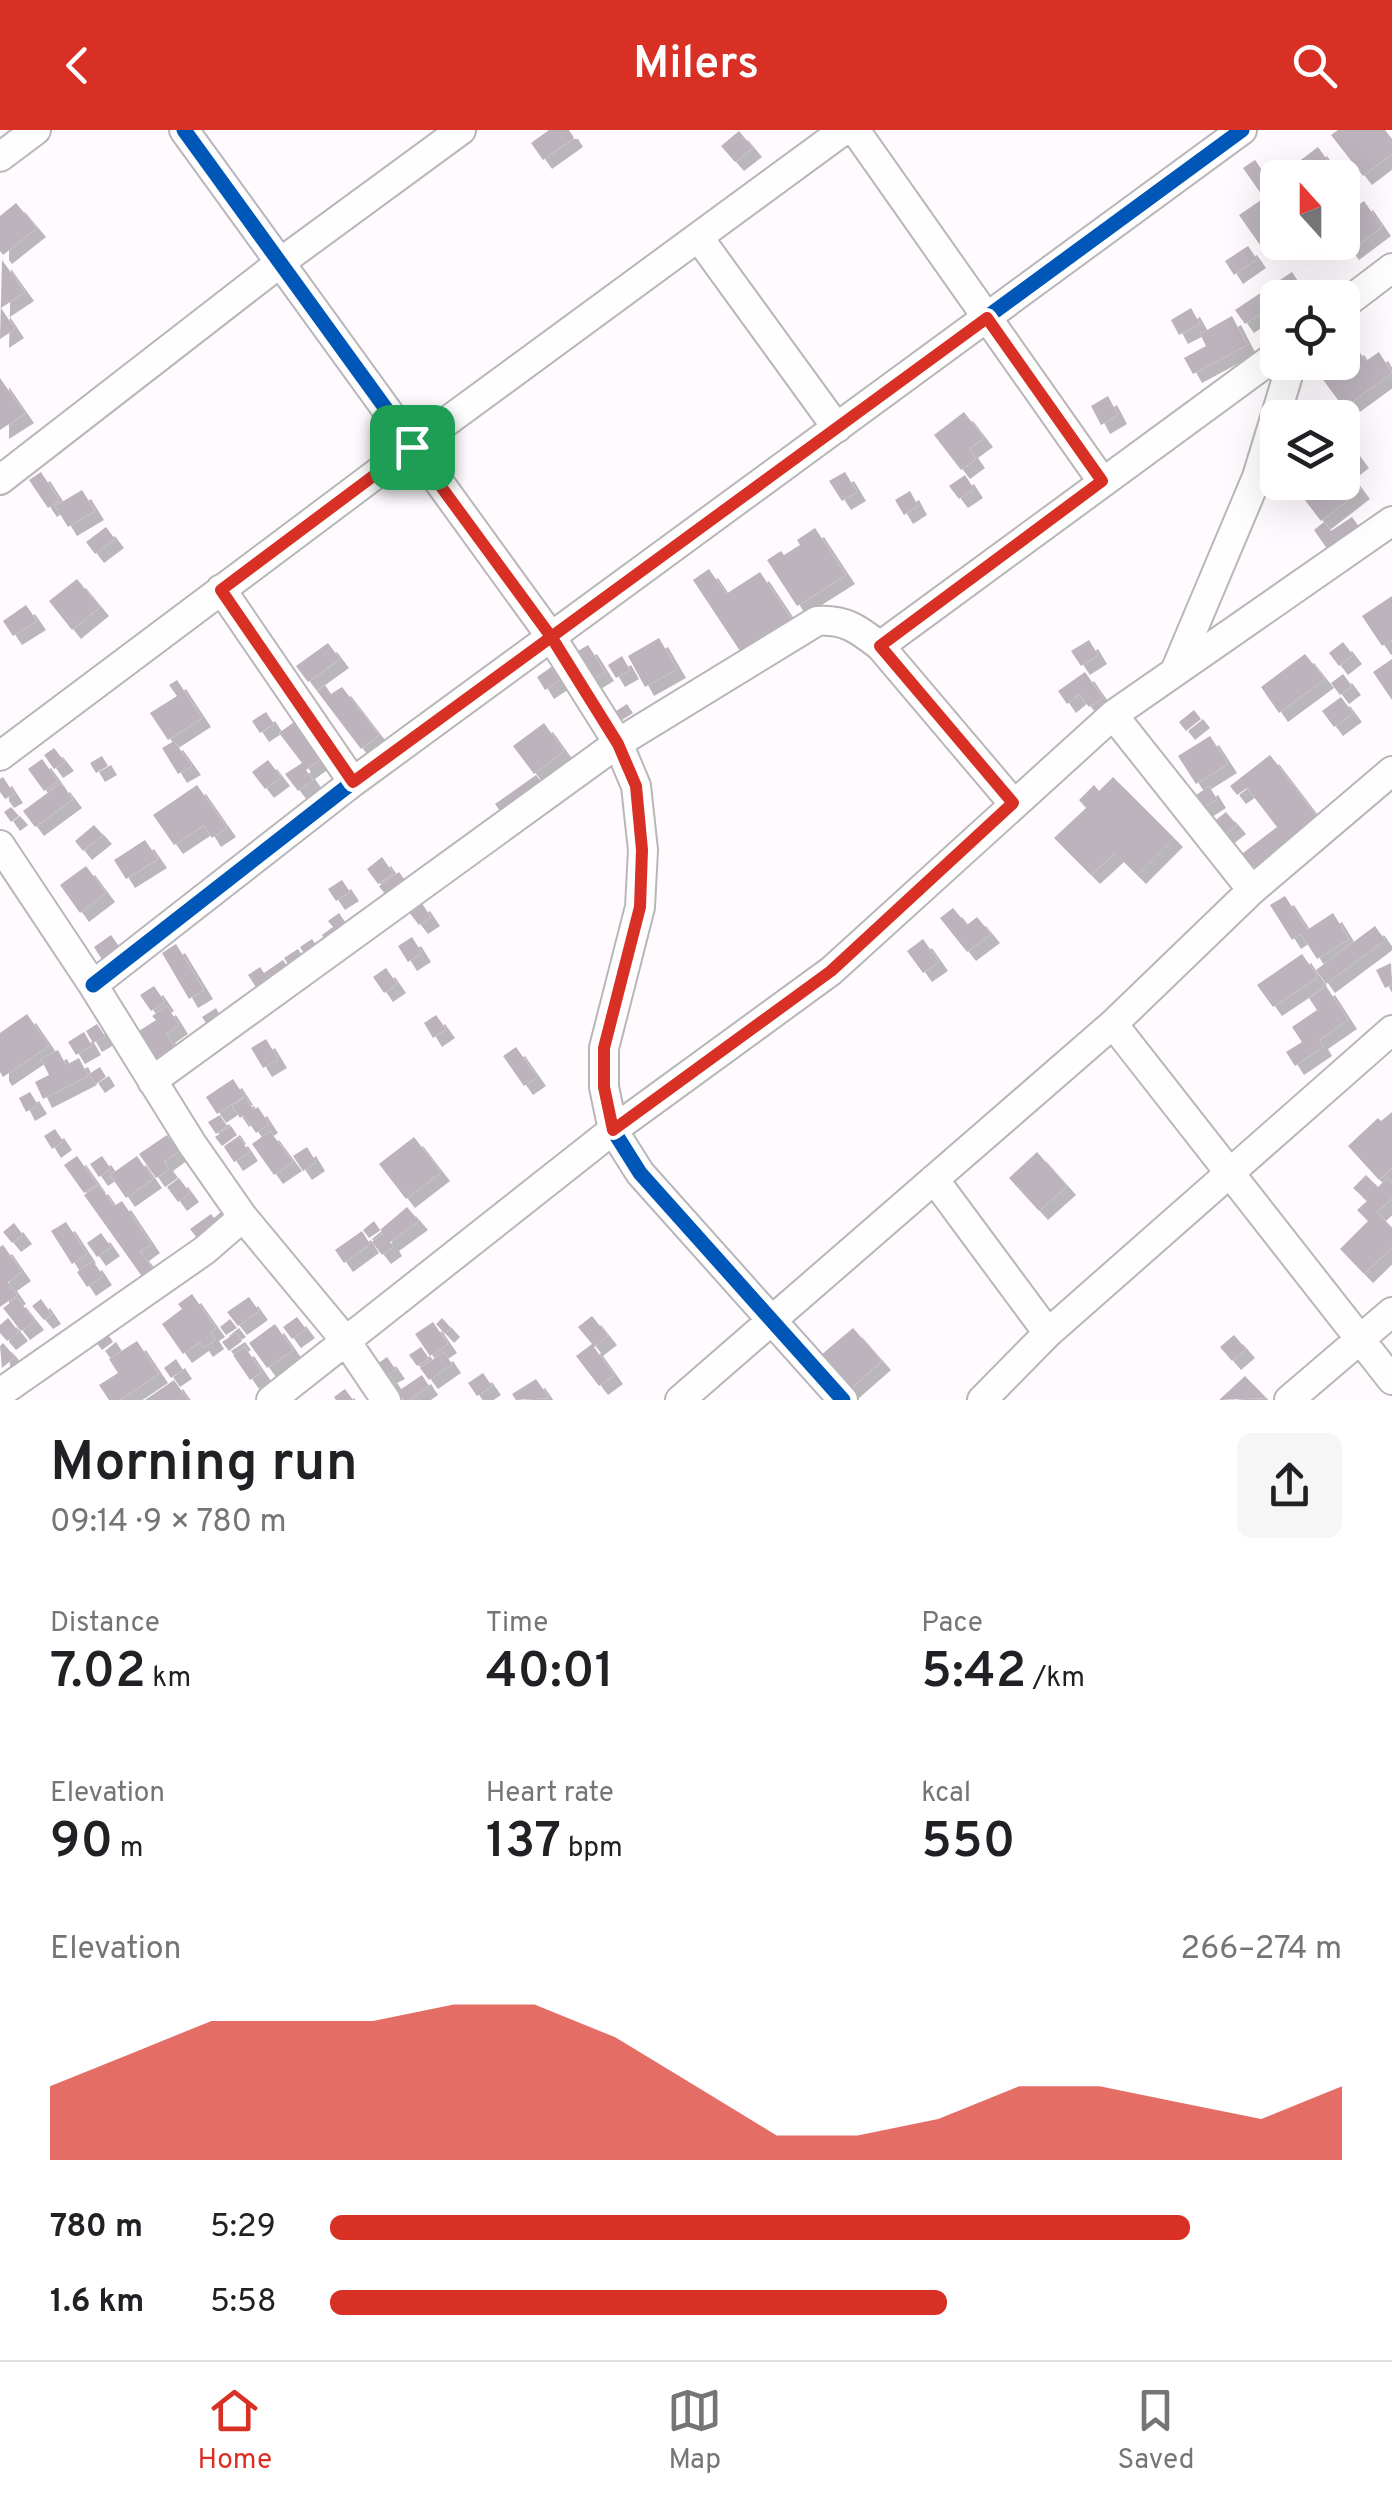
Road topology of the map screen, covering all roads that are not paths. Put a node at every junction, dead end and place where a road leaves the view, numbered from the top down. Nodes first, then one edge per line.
1 (36, 130) edge
2 (184, 130) edge
3 (462, 130) edge
4 (844, 130) edge
5 (855, 130) edge
6 (1242, 130) edge
7 (0, 156) edge
8 (700, 238) junction
9 (281, 262) junction
10 (1392, 268) edge
11 (1360, 292) edge
12 (987, 318) junction
13 (1260, 367) edge
14 (1286, 380) edge
15 (838, 428) junction
16 (412, 447) junction
17 (0, 480) edge
18 (1102, 481) junction
19 (1392, 522) edge
20 (221, 590) junction
21 (552, 638) junction
22 (880, 646) junction
23 (1176, 670) junction
24 (1112, 716) junction
25 (618, 744) junction
26 (0, 756) edge
27 (1392, 771) edge
28 (353, 782) junction
29 (1013, 803) junction
30 (0, 845) edge
31 (1252, 890) junction
32 (93, 985) junction
33 (1113, 1024) junction
34 (1392, 1030) edge
35 (152, 1081) junction
36 (613, 1130) junction
37 (1229, 1170) junction
38 (934, 1179) junction
39 (243, 1217) junction
40 (1392, 1312) edge
41 (773, 1320) junction
42 (1048, 1333) junction
43 (346, 1341) junction
44 (1359, 1342) junction
45 (1392, 1380) edge
46 (0, 1394) edge
47 (270, 1400) edge
48 (386, 1400) edge
49 (680, 1400) edge
50 (843, 1400) edge
51 (982, 1400) edge
52 (1289, 1400) edge

1 - 7 street
2 - 9 street
3 - 9 street
4 - 8 street
5 - 12 street
6 - 12 street
8 - 15 street
8 - 16 street
9 - 16 street
9 - 17 street
10 - 11 street
12 - 15 street
12 - 18 street
13 - 18 street
14 - 23 street
15 - 21 street
16 - 20 street
16 - 21 street
18 - 22 street
19 - 23 street
20 - 26 street
20 - 28 street
21 - 25 street
21 - 28 street
22 - 25 street
22 - 29 street
23 - 24 street
24 - 29 street
24 - 31 street
25 - 35 street
25 - 36 street
27 - 31 street
28 - 32 street
29 - 36 street
30 - 32 street
31 - 33 street
32 - 35 street
33 - 37 street
33 - 38 street
34 - 37 street
35 - 39 street
36 - 41 street
36 - 43 street
37 - 42 street
37 - 44 street
38 - 41 street
38 - 42 street
39 - 43 street
39 - 46 street
40 - 44 street
41 - 49 street
41 - 50 street
42 - 51 street
43 - 47 street
43 - 48 street
44 - 45 street
44 - 52 street

